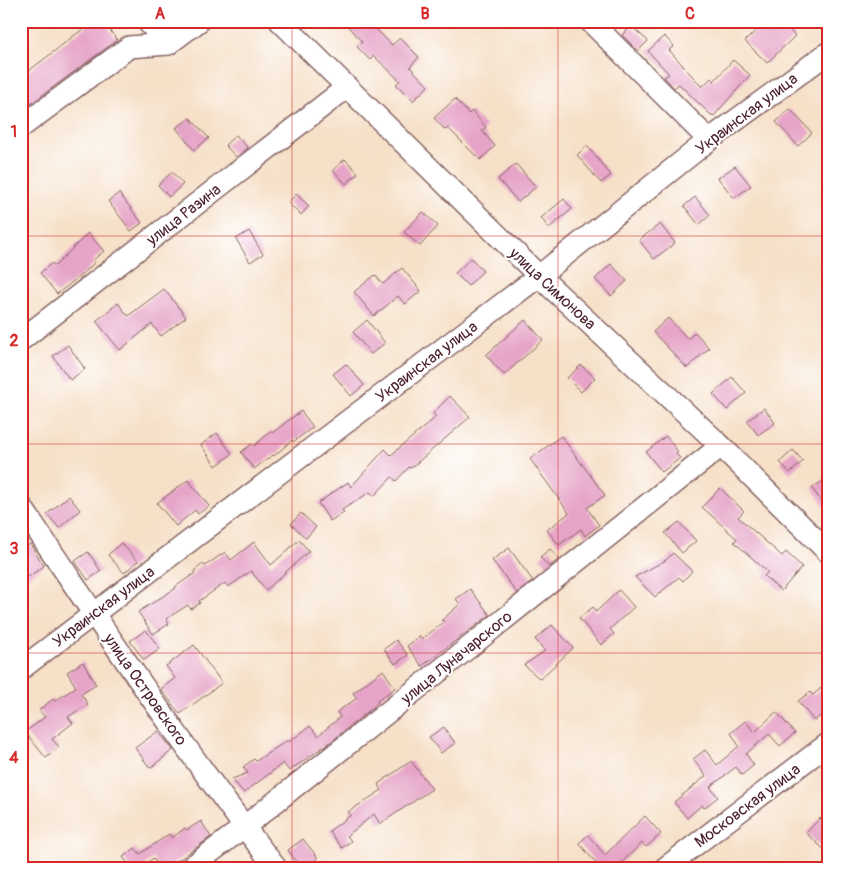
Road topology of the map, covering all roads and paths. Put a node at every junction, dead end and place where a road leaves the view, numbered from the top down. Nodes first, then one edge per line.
1 (146, 21) edge
2 (199, 21) edge
3 (280, 21) edge
4 (590, 21) edge
5 (168, 44) junction
6 (829, 52) edge
7 (346, 88) junction
8 (21, 127) edge
9 (709, 140) junction
10 (539, 276) junction
11 (21, 340) edge
12 (721, 446) junction
13 (21, 506) edge
14 (829, 553) edge
15 (93, 614) junction
16 (21, 669) edge
17 (829, 743) edge
18 (244, 827) junction
19 (190, 868) edge
20 (276, 868) edge
21 (665, 868) edge

1 - 5 street
2 - 5 street
3 - 7 street, улица Симонова
4 - 9 street
5 - 8 street
6 - 9 street, Украинская улица
7 - 10 street, улица Симонова
7 - 11 street, улица Разина
9 - 10 street, Украинская улица
10 - 12 street, улица Симонова
10 - 15 street, Украинская улица
12 - 14 street, улица Симонова
12 - 18 street, улица Луначарского
13 - 15 street, улица Островского
15 - 16 street, Украинская улица
15 - 18 street, улица Островского
17 - 21 street, Московская улица
18 - 19 street, улица Луначарского
18 - 20 street, улица Островского

